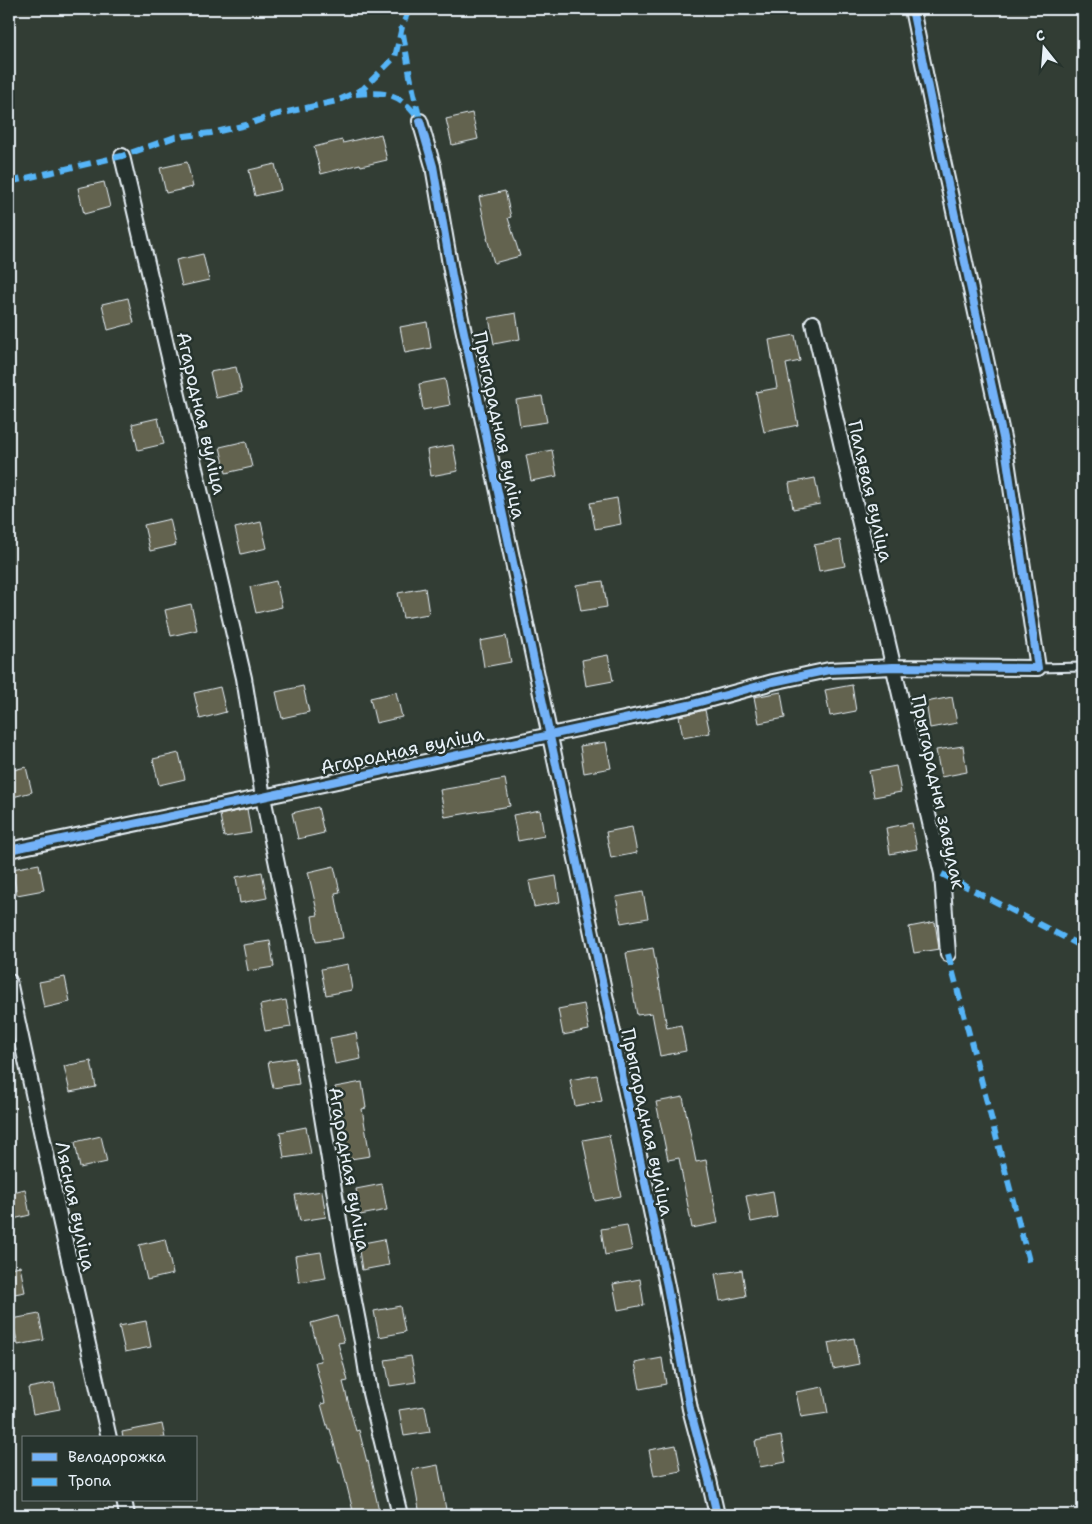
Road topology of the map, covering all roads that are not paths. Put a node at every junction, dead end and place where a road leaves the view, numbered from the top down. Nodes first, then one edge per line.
1 (912, 9) edge
2 (420, 121) dead end
3 (122, 156) dead end
4 (813, 322) dead end
5 (893, 667) junction
6 (1038, 668) junction
7 (1083, 668) edge
8 (548, 735) junction
9 (263, 797) junction
10 (9, 850) edge
11 (948, 954) dead end
12 (9, 981) edge
13 (109, 1436) edge
14 (124, 1502) edge
15 (127, 1515) edge
16 (400, 1515) edge
17 (717, 1515) edge

1 - 6 street
2 - 8 street, Прыгарадная вуліца
3 - 9 street, Агародная вуліца
4 - 5 street, Палявая вуліца
5 - 6 street
5 - 8 street
5 - 11 street, Прыгарадны завулак
6 - 7 lane
8 - 9 street, Агародная вуліца
8 - 17 street, Прыгарадная вуліца
9 - 10 street
9 - 16 street, Агародная вуліца
12 - 13 street, Лясная вуліца
14 - 15 street

